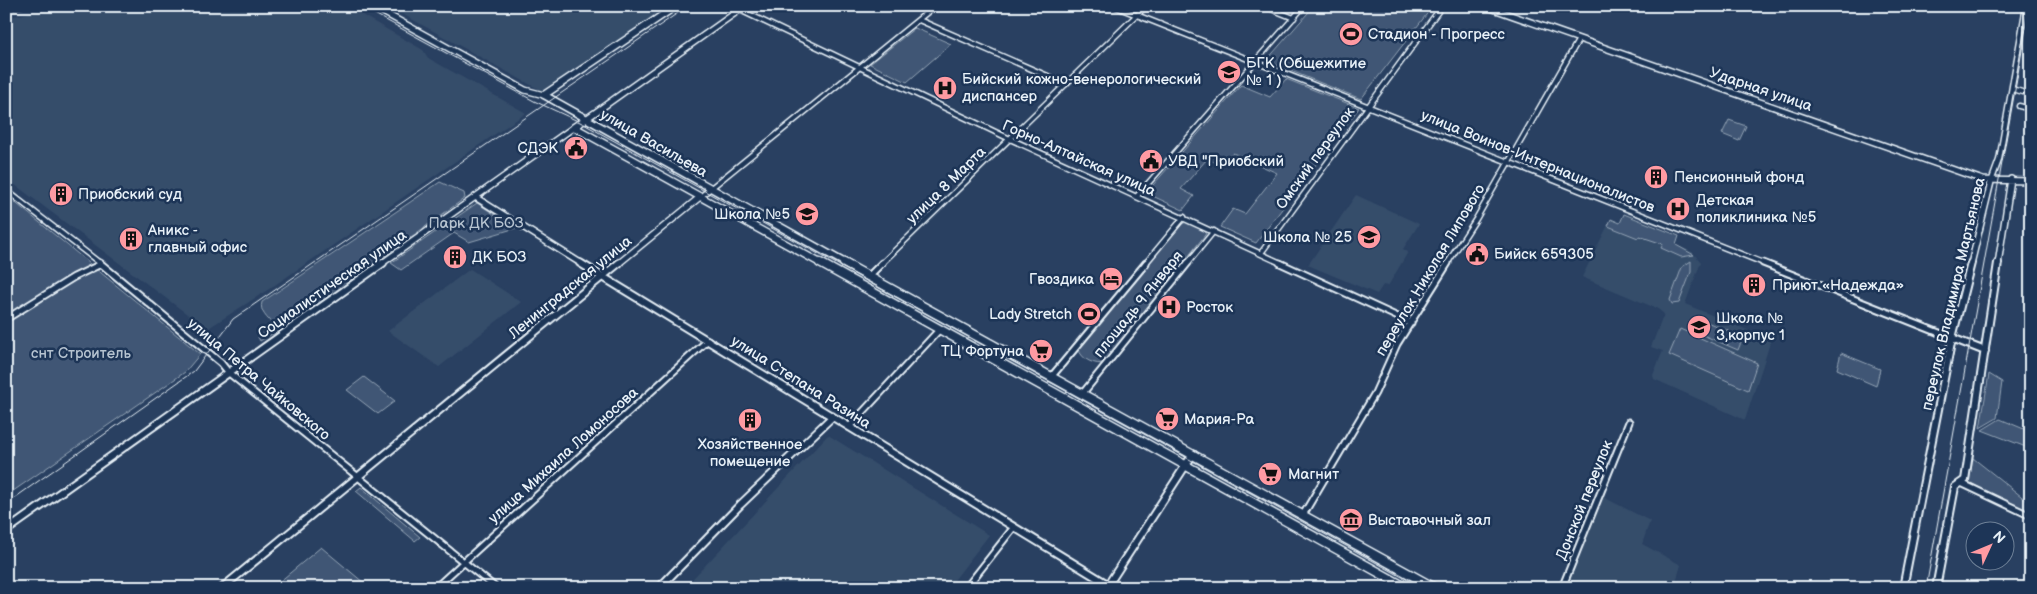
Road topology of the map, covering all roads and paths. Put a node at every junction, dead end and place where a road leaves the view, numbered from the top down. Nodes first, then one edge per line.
1 (372, 6) edge
2 (676, 6) edge
3 (746, 6) edge
4 (935, 6) edge
5 (1114, 6) edge
6 (1146, 6) edge
7 (1264, 6) edge
8 (1304, 6) edge
9 (1442, 6) edge
10 (1485, 6) edge
11 (2026, 6) edge
12 (740, 10) junction
13 (1137, 15) junction
14 (1294, 18) junction
15 (918, 20) junction
16 (1579, 39) junction
17 (1256, 62) junction
18 (859, 68) junction
19 (1066, 84) junction
20 (2012, 89) junction
21 (2022, 92) dead end
22 (544, 95) junction
23 (1368, 106) junction
24 (2019, 106) dead end
25 (2031, 109) edge
26 (586, 118) junction
27 (574, 127) junction
28 (1010, 139) junction
29 (1508, 162) junction
30 (2011, 180) junction
31 (2031, 181) edge
32 (1991, 182) junction
33 (710, 189) junction
34 (6, 190) edge
35 (1137, 196) junction
36 (475, 197) junction
37 (700, 197) junction
38 (1184, 217) junction
39 (1214, 231) junction
40 (1261, 253) junction
41 (102, 264) junction
42 (869, 276) junction
43 (602, 277) junction
44 (860, 286) junction
45 (6, 319) edge
46 (1411, 323) junction
47 (939, 330) junction
48 (1952, 338) junction
49 (708, 340) junction
50 (1985, 351) junction
51 (229, 373) junction
52 (1052, 376) junction
53 (1083, 393) junction
54 (832, 417) junction
55 (1629, 422) dead end
56 (849, 427) junction
57 (1193, 454) junction
58 (1186, 466) junction
59 (358, 477) junction
60 (1961, 483) junction
61 (1303, 515) junction
62 (2031, 516) edge
63 (1014, 527) junction
64 (1297, 527) junction
65 (6, 531) edge
66 (463, 561) junction
67 (1111, 586) edge
68 (222, 588) edge
69 (435, 588) edge
70 (496, 588) edge
71 (659, 588) edge
72 (966, 588) edge
73 (1407, 588) edge
74 (1436, 588) edge
75 (1562, 588) edge
76 (1903, 588) edge
77 (1936, 588) edge

1 - 22 street
2 - 22 main road
3 - 12 street, Социалистическая улица
4 - 15 street, Ленинградская улица
5 - 13 street, улица Воинов-Интернационалистов
6 - 13 street, улица 8 Марта
7 - 14 street
8 - 14 street
9 - 23 street, Омский переулок
10 - 16 street, Ударная улица
11 - 20 street, переулок Владимира Мартьянова
12 - 18 street, Горно-Алтайская улица
12 - 26 street, Социалистическая улица
13 - 17 street, улица Воинов-Интернационалистов
13 - 19 street, улица 8 Марта
14 - 17 street
15 - 18 street, Ленинградская улица
15 - 19 street
16 - 29 street, переулок Николая Липового
16 - 32 street, Ударная улица
17 - 23 street, улица Воинов-Интернационалистов
17 - 35 street
18 - 28 street, Горно-Алтайская улица
18 - 33 street, Ленинградская улица
19 - 28 street, улица 8 Марта
20 - 21 street
20 - 32 street, переулок Владимира Мартьянова
22 - 26 main road, улица Васильева
23 - 29 street, улица Воинов-Интернационалистов
23 - 40 street, Омский переулок
24 - 25 street
26 - 27 main road, Социалистическая улица
26 - 33 main road, улица Васильева
27 - 36 street, Социалистическая улица
27 - 37 main road
28 - 35 street, Горно-Алтайская улица
28 - 42 street, улица 8 Марта
29 - 46 street, переулок Николая Липового
29 - 48 street, улица Воинов-Интернационалистов
30 - 31 street, Ударная улица
30 - 32 street, Ударная улица
30 - 50 street
32 - 48 street, переулок Владимира Мартьянова
33 - 37 street, Ленинградская улица
33 - 42 main road, улица Васильева
34 - 41 street, улица Петра Чайковского
35 - 38 street, Горно-Алтайская улица
36 - 43 street, улица Степана Разина
36 - 51 street, Социалистическая улица
37 - 43 street, Ленинградская улица
37 - 44 main road
38 - 39 street, Горно-Алтайская улица
38 - 52 street, площадь 9 Января
39 - 40 street, Горно-Алтайская улица
39 - 53 street, площадь 9 Января
40 - 46 street, Горно-Алтайская улица
41 - 45 street
41 - 51 street, улица Петра Чайковского
42 - 44 main road
42 - 52 main road, улица Васильева
43 - 49 street, улица Степана Разина
43 - 59 street, Ленинградская улица
44 - 47 main road
46 - 61 street, переулок Николая Липового
47 - 56 street
47 - 58 main road
48 - 50 street
48 - 76 street, переулок Владимира Мартьянова
49 - 54 street, улица Степана Разина
49 - 66 street, улица Михаила Ломоносова
50 - 60 street
51 - 59 street, улица Петра Чайковского
51 - 65 street, Социалистическая улица
52 - 53 main road, улица Васильева
53 - 57 main road, улица Васильева
54 - 56 street, улица Степана Разина
54 - 71 street
55 - 75 street, Донской переулок
56 - 63 street, улица Степана Разина
57 - 58 street
57 - 61 main road, улица Васильева
58 - 64 main road
58 - 67 street
59 - 66 street, улица Петра Чайковского
59 - 68 street, Ленинградская улица
60 - 62 street
60 - 77 street
61 - 64 main road
61 - 74 main road, улица Васильева
63 - 67 street, улица Степана Разина
63 - 72 street
64 - 73 main road
66 - 69 street, улица Михаила Ломоносова
66 - 70 street, улица Петра Чайковского

